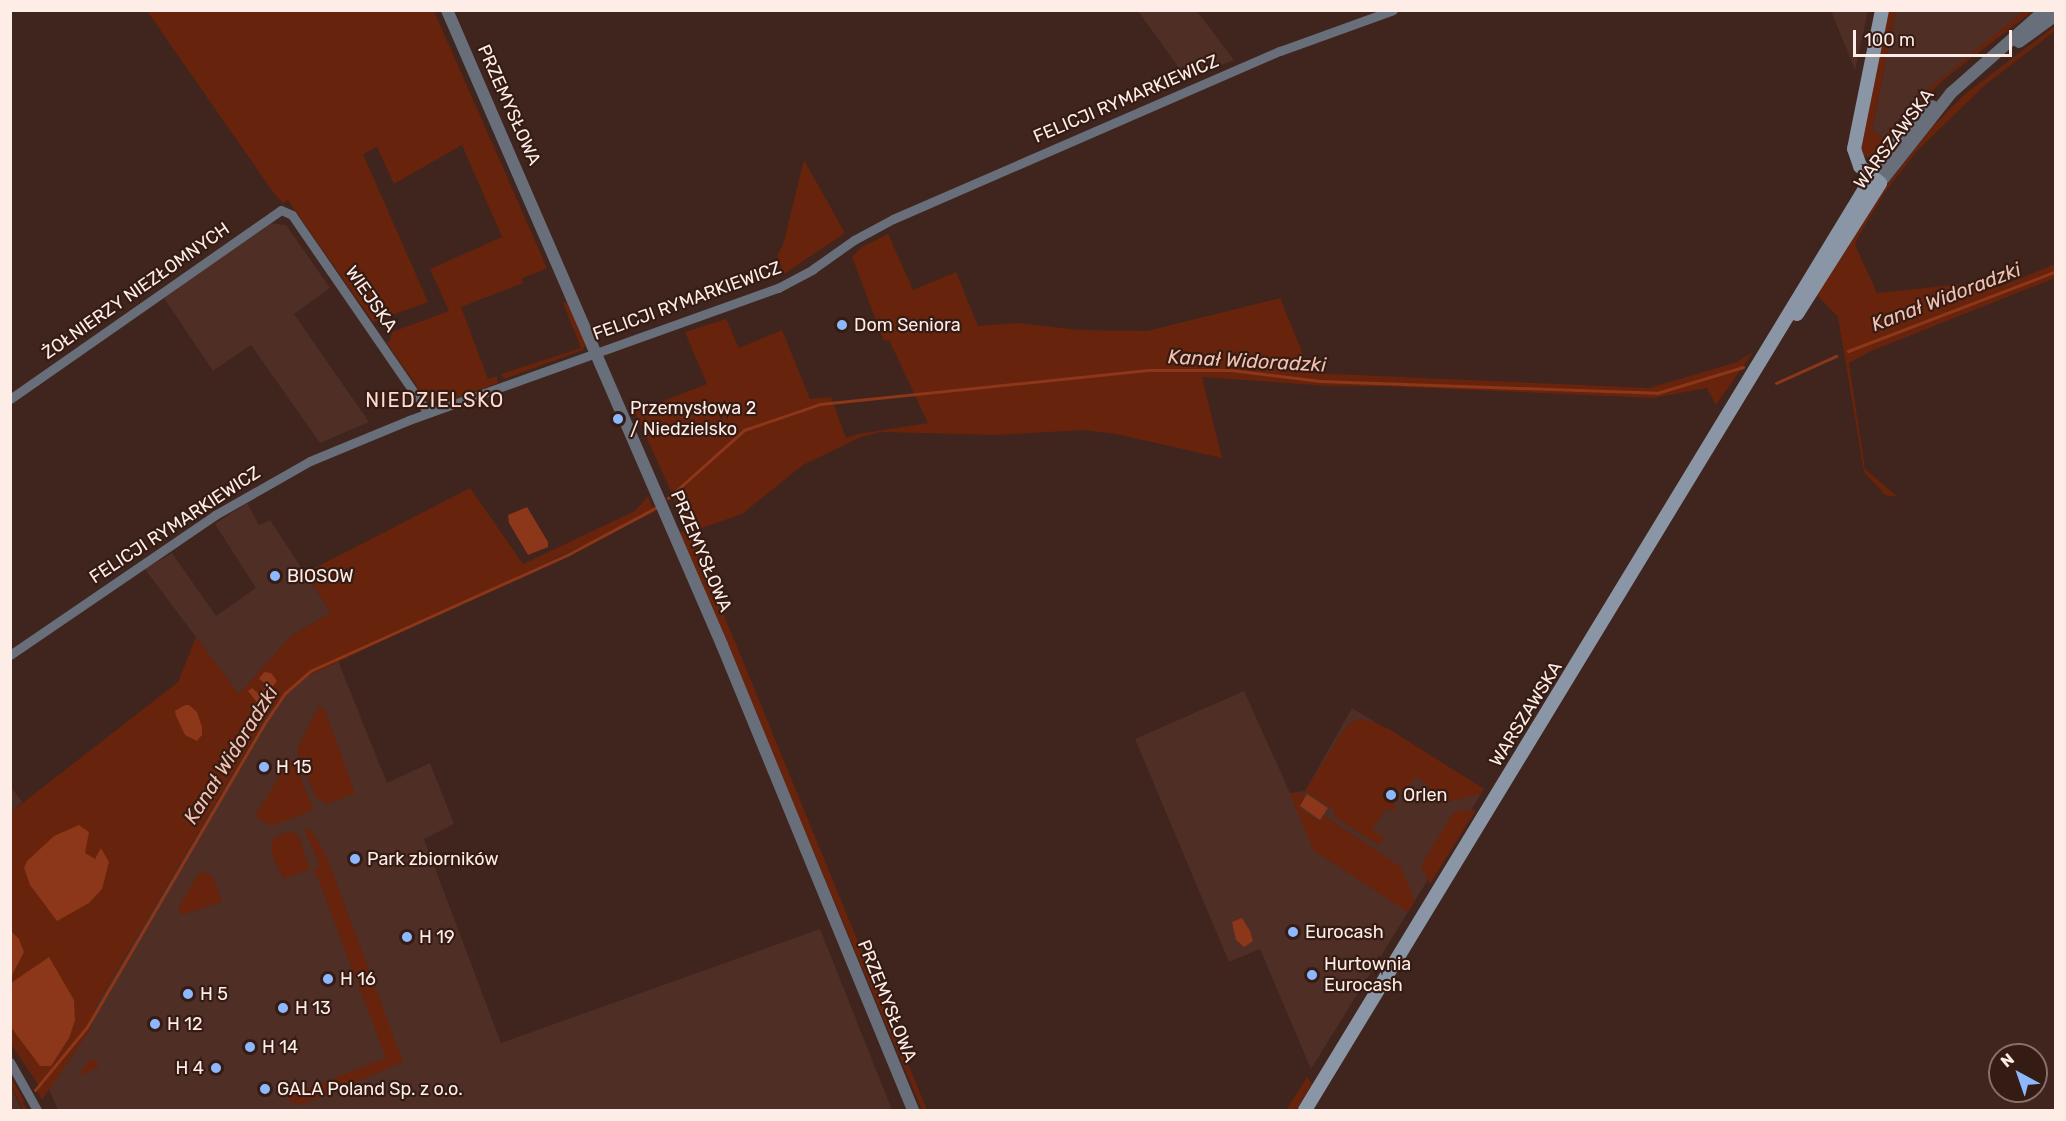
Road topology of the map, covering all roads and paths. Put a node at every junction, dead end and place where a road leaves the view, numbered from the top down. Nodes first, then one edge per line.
1 (447, 10) edge
2 (1393, 10) edge
3 (1882, 10) edge
4 (2045, 10) edge
5 (2055, 15) edge
6 (1995, 57) junction
7 (1876, 180) junction
8 (281, 210) joint
9 (596, 352) junction
10 (10, 399) edge
11 (428, 413) junction
12 (10, 655) edge
13 (10, 1062) edge
14 (37, 1110) edge
15 (913, 1110) edge
16 (1305, 1110) edge

1 - 9 street, PRZEMYSŁOWA
2 - 9 street, FELICJI RYMARKIEWICZ
3 - 7 main road
4 - 6 street
5 - 6 street
6 - 7 street, WARSZAWSKA
7 - 16 main road, WARSZAWSKA
8 - 10 street, ŻOŁNIERZY NIEZŁOMNYCH
8 - 11 street, WIEJSKA
9 - 11 street, FELICJI RYMARKIEWICZ
9 - 15 street, PRZEMYSŁOWA
11 - 12 street, FELICJI RYMARKIEWICZ
13 - 14 street

